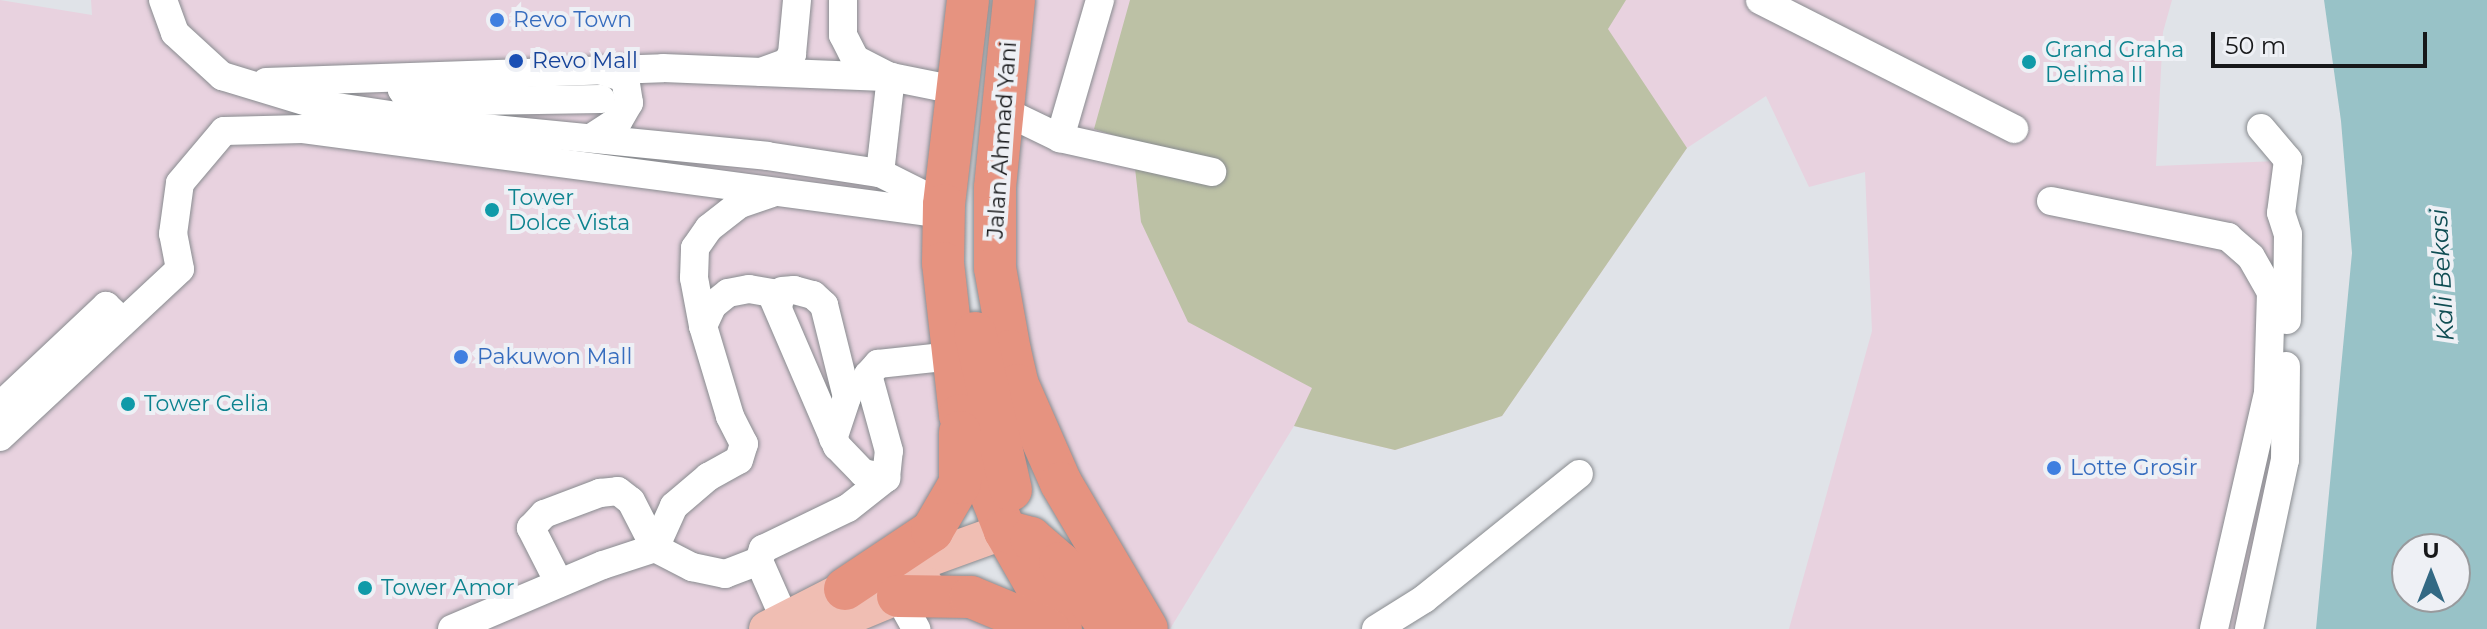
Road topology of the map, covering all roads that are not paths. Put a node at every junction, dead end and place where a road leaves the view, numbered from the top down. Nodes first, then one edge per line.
1 (163, 0) edge
2 (797, 0) edge
3 (843, 0) edge
4 (968, 0) edge
5 (1014, 0) edge
6 (1100, 0) edge
7 (1760, 0) edge
8 (597, 71) junction
9 (760, 72) junction
10 (405, 77) junction
11 (891, 77) junction
12 (245, 83) junction
13 (956, 90) junction
14 (601, 99) dead end
15 (1002, 110) junction
16 (417, 119) junction
17 (2261, 128) dead end
18 (2014, 129) dead end
19 (591, 138) junction
20 (1060, 138) junction
21 (1212, 172) dead end
22 (880, 173) junction
23 (776, 192) junction
24 (2051, 201) dead end
25 (944, 209) junction
26 (778, 307) junction
27 (123, 322) junction
28 (703, 326) junction
29 (953, 356) junction
30 (0, 406) edge
31 (960, 415) junction
32 (0, 437) edge
33 (833, 439) junction
34 (1579, 474) dead end
35 (886, 478) junction
36 (1005, 531) junction
37 (655, 548) junction
38 (751, 564) junction
39 (559, 583) junction
40 (845, 589) junction
41 (907, 613) edge
42 (785, 626) edge
43 (452, 629) edge
44 (1048, 629) edge
45 (1061, 629) edge
46 (1111, 629) edge
47 (1147, 629) edge
48 (1376, 629) edge
49 (2214, 629) edge
50 (2249, 629) edge

1 - 12 street
2 - 9 street
3 - 11 street
4 - 13 highway, Jalan Ahmad Yani
5 - 15 highway, Jalan Ahmad Yani
6 - 20 street
7 - 18 street
8 - 9 street
8 - 10 street
8 - 19 street
9 - 11 street
10 - 12 street
10 - 14 street
10 - 16 street
11 - 13 street
11 - 22 street
12 - 16 street
13 - 25 highway, Jalan Ahmad Yani
15 - 20 street
15 - 36 highway
15 - 47 highway, Jalan Ahmad Yani
16 - 19 street
17 - 50 street
19 - 22 street
20 - 21 street
22 - 25 street
23 - 25 street
23 - 27 street
23 - 28 street
24 - 49 street
25 - 29 highway, Jalan Ahmad Yani
26 - 28 street
26 - 33 street
26 - 33 street
27 - 30 street
27 - 32 street
28 - 37 street
29 - 31 highway, Jalan Ahmad Yani
29 - 35 street
31 - 36 highway, Jalan Ahmad Yani
31 - 40 highway
33 - 35 street
34 - 48 street
35 - 38 street
36 - 40 main road
36 - 41 main road
36 - 45 highway, Jalan Ahmad Yani
36 - 46 highway
37 - 38 street
37 - 39 street
37 - 39 street
38 - 42 street
39 - 43 street
40 - 42 main road
41 - 42 main road
41 - 44 highway

